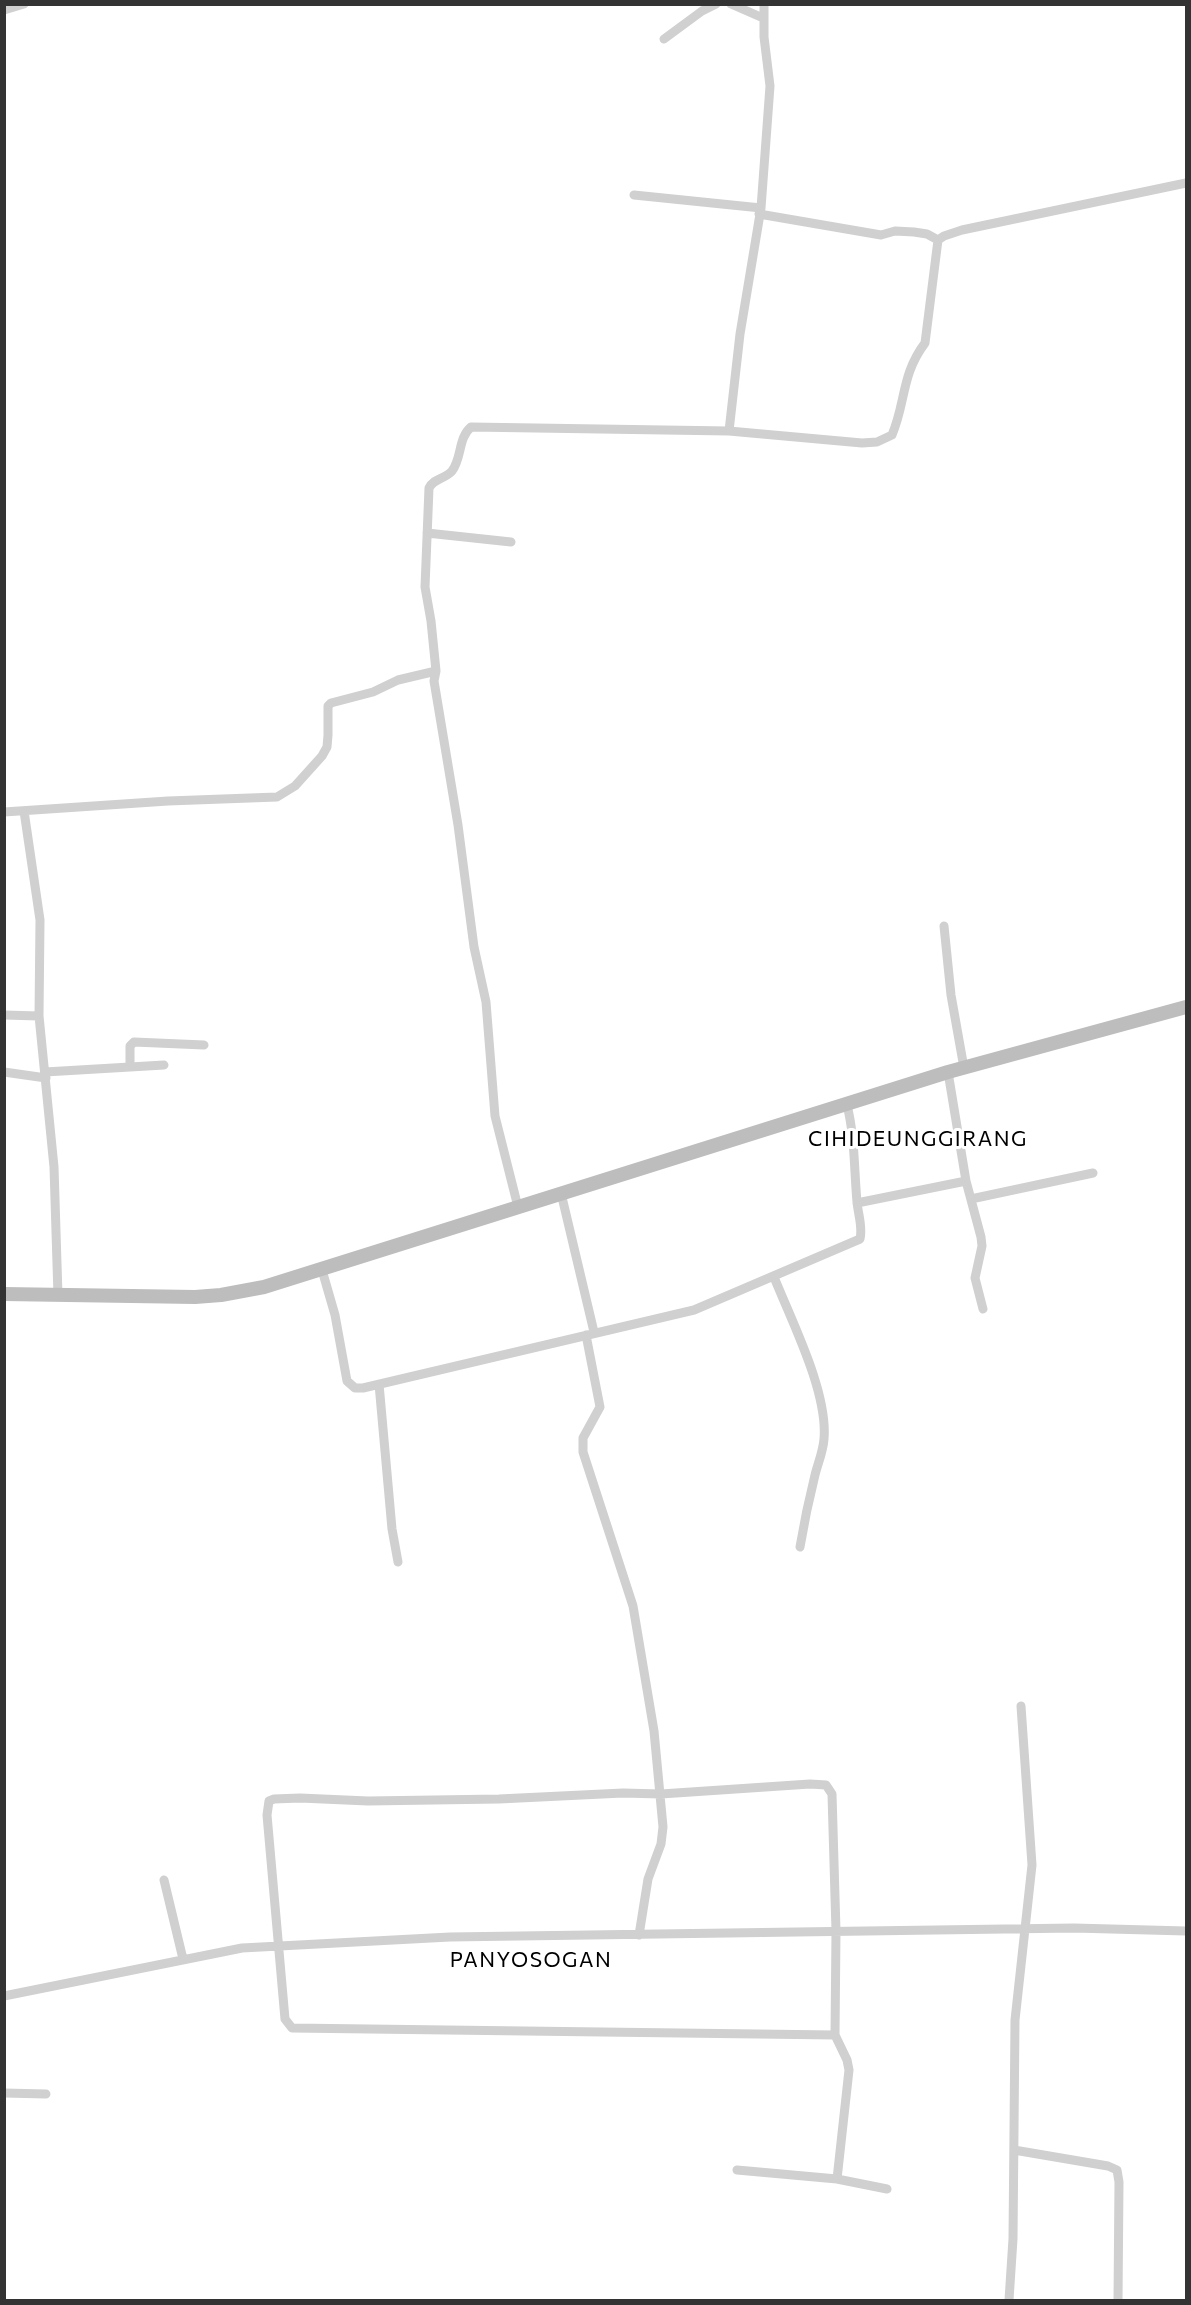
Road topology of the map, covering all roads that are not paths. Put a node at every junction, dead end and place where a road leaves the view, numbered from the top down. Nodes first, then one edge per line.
1 (24, 4) edge
2 (716, 4) edge
3 (731, 4) edge
4 (764, 4) edge
5 (4, 10) edge
6 (763, 18) junction
7 (664, 39) dead end
8 (1186, 183) edge
9 (633, 195) dead end
10 (760, 211) junction
11 (938, 240) junction
12 (729, 431) junction
13 (427, 533) junction
14 (511, 542) dead end
15 (436, 671) junction
16 (24, 811) junction
17 (4, 812) edge
18 (944, 926) dead end
19 (1186, 1007) edge
20 (4, 1015) edge
21 (39, 1016) junction
22 (204, 1045) dead end
23 (164, 1065) dead end
24 (130, 1067) junction
25 (964, 1068) junction
26 (4, 1072) edge
27 (948, 1072) junction
28 (45, 1075) junction
29 (848, 1105) junction
30 (1093, 1173) dead end
31 (966, 1180) junction
32 (561, 1193) junction
33 (971, 1199) junction
34 (857, 1203) junction
35 (518, 1207) junction
36 (322, 1270) junction
37 (774, 1277) junction
38 (4, 1294) edge
39 (58, 1296) junction
40 (983, 1309) dead end
41 (590, 1333) junction
42 (379, 1384) junction
43 (800, 1547) dead end
44 (398, 1562) dead end
45 (1021, 1706) dead end
46 (661, 1794) junction
47 (164, 1880) dead end
48 (1024, 1929) junction
49 (1186, 1930) edge
50 (836, 1931) junction
51 (639, 1935) junction
52 (277, 1946) junction
53 (183, 1959) junction
54 (4, 1996) edge
55 (836, 2035) junction
56 (4, 2093) edge
57 (46, 2094) dead end
58 (1014, 2150) junction
59 (737, 2170) dead end
60 (837, 2179) junction
61 (887, 2189) dead end
62 (1009, 2301) edge
63 (1118, 2301) edge

1 - 5 street
2 - 7 street
3 - 6 street
4 - 6 street
6 - 10 street
8 - 11 street
9 - 10 street
10 - 11 street
10 - 12 street
11 - 12 street
12 - 13 street
13 - 14 street
13 - 15 street
15 - 16 street
15 - 35 street
16 - 17 street
16 - 21 street
18 - 25 street
19 - 25 main road
20 - 21 street
21 - 28 street
22 - 24 street
23 - 24 street
24 - 28 street
25 - 27 main road
26 - 28 street
27 - 29 main road
27 - 31 street
28 - 39 street
29 - 32 main road
29 - 34 street
30 - 33 street
31 - 33 street
31 - 34 street
32 - 35 main road
32 - 41 street
33 - 40 street
34 - 37 street
35 - 36 main road
36 - 39 main road
36 - 42 street
37 - 41 street
37 - 43 street
38 - 39 main road
41 - 42 street
41 - 46 street
42 - 44 street
45 - 48 street
46 - 50 street
46 - 51 street
46 - 52 street
47 - 53 street
48 - 49 street
48 - 50 street
48 - 58 street
50 - 51 street
50 - 55 street
51 - 52 street
52 - 53 street
52 - 55 street
53 - 54 street
55 - 60 street
56 - 57 street
58 - 62 street
58 - 63 street
59 - 60 street
60 - 61 street

